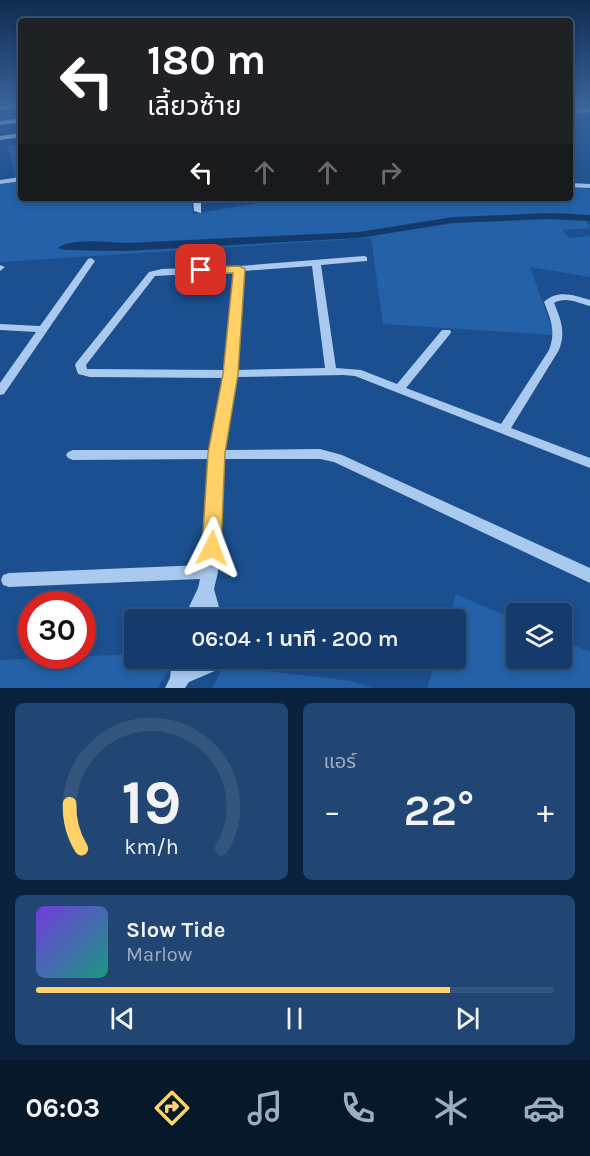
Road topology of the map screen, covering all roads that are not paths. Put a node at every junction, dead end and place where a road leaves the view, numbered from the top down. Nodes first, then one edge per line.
1 (18, 135) edge
2 (0, 138) edge
3 (18, 179) edge
4 (0, 182) edge
5 (573, 185) edge
6 (590, 186) edge
7 (197, 201) edge
8 (198, 211) dead end
9 (364, 259) dead end
10 (91, 261) dead end
11 (316, 263) junction
12 (239, 269) junction
13 (590, 303) edge
14 (0, 327) edge
15 (43, 329) junction
16 (446, 332) dead end
17 (331, 371) junction
18 (231, 374) junction
19 (399, 389) junction
20 (0, 391) edge
21 (502, 430) junction
22 (217, 453) junction
23 (73, 455) dead end
24 (590, 463) edge
25 (210, 572) junction
26 (590, 576) edge
27 (9, 580) dead end
28 (204, 607) tunnel mouth
29 (186, 669) edge
30 (202, 669) edge
31 (176, 683) edge

1 - 2 street
3 - 4 street
5 - 6 street
7 - 8 street
9 - 11 street
10 - 15 street
11 - 12 street
11 - 17 street
12 - 18 street
12 - 18 street
13 - 21 street
14 - 15 street
15 - 20 street
16 - 19 street
17 - 18 street
17 - 19 street
18 - 22 street
19 - 21 street
21 - 24 street
22 - 23 street
22 - 25 street
22 - 26 street
25 - 27 street
25 - 28 street
29 - 31 street
30 - 31 street

